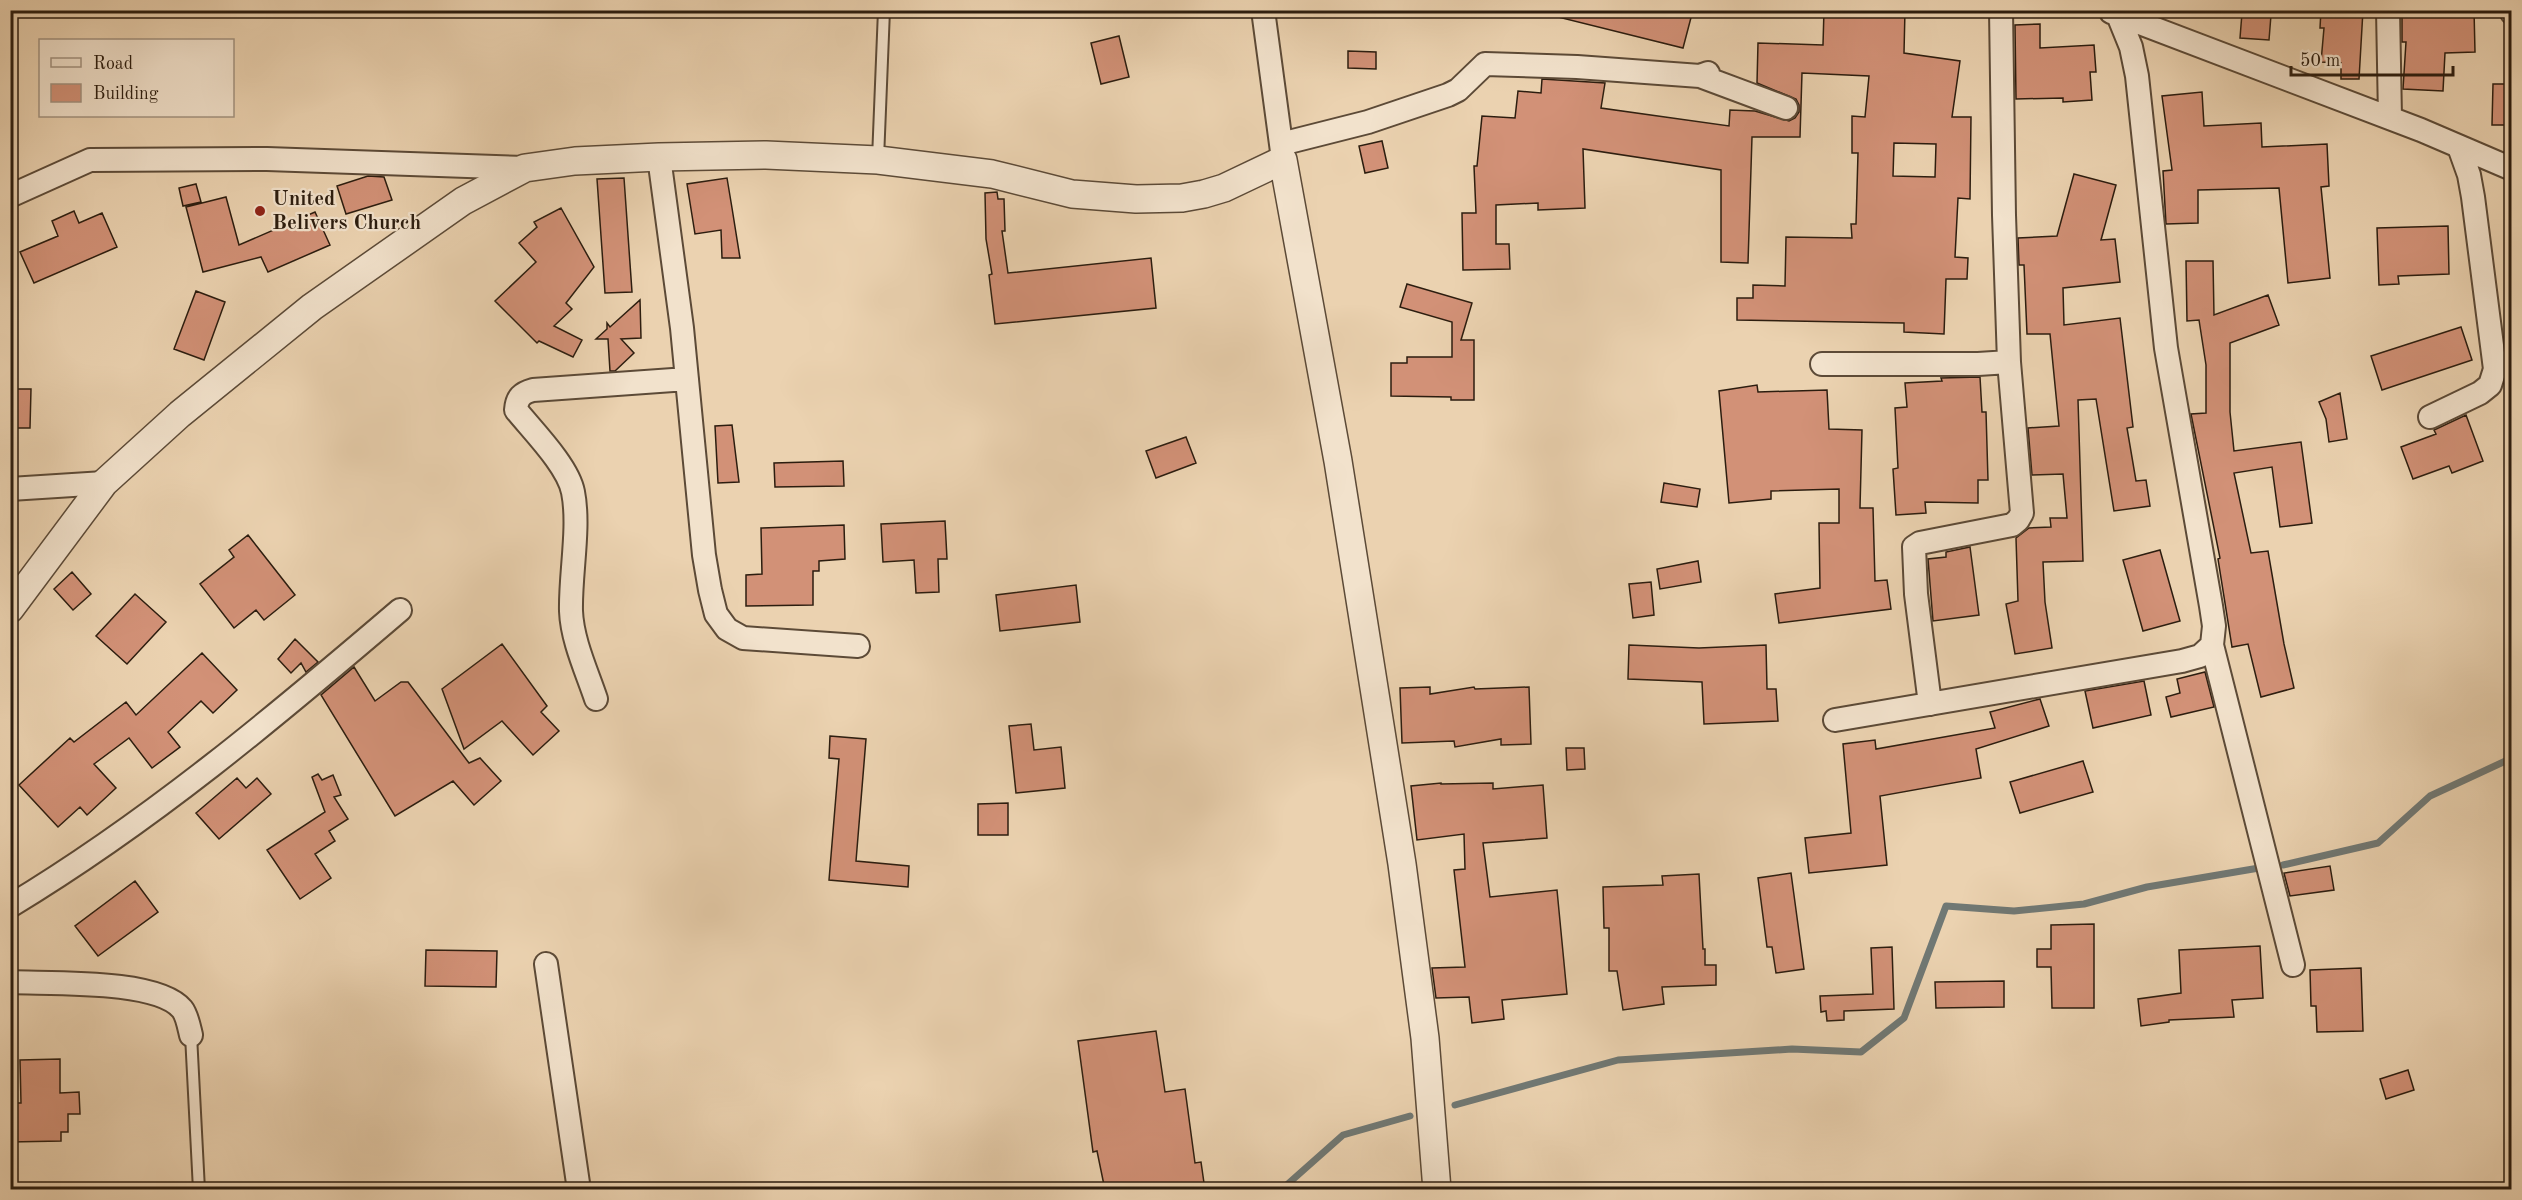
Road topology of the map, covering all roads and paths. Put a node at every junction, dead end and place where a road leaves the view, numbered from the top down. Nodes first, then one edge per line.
1 (884, 10) edge
2 (1263, 10) edge
3 (2001, 10) edge
4 (2388, 10) edge
5 (2112, 13) edge
6 (2146, 25) junction
7 (2131, 47) junction
8 (1786, 108) dead end
9 (2390, 118) junction
10 (2459, 147) junction
11 (1282, 152) junction
12 (659, 157) junction
13 (878, 160) junction
14 (525, 168) junction
15 (2511, 170) edge
16 (10, 196) edge
17 (2009, 362) junction
18 (1822, 364) dead end
19 (687, 379) junction
20 (2430, 417) dead end
21 (104, 483) junction
22 (10, 489) edge
23 (10, 609) edge
24 (400, 610) dead end
25 (2212, 645) junction
26 (858, 646) dead end
27 (596, 699) dead end
28 (1930, 704) junction
29 (1834, 720) dead end
30 (10, 906) edge
31 (546, 964) dead end
32 (2293, 965) dead end
33 (10, 982) edge
34 (191, 1035) joint
35 (199, 1190) edge
36 (579, 1190) edge
37 (1437, 1190) edge

1 - 13 lane
2 - 11 street
3 - 17 street
4 - 9 street
5 - 6 street
5 - 7 street
6 - 7 street
6 - 9 street
7 - 25 street
8 - 11 street
9 - 10 street
10 - 15 street
10 - 20 street
11 - 13 street
11 - 37 street
12 - 13 street
12 - 14 street
12 - 19 street
14 - 16 street
14 - 21 street
17 - 18 street
17 - 28 street
19 - 26 street
19 - 27 street
21 - 22 street
21 - 23 street
24 - 30 street
25 - 28 street
25 - 32 street
28 - 29 street
31 - 36 street
33 - 34 street
34 - 35 lane

